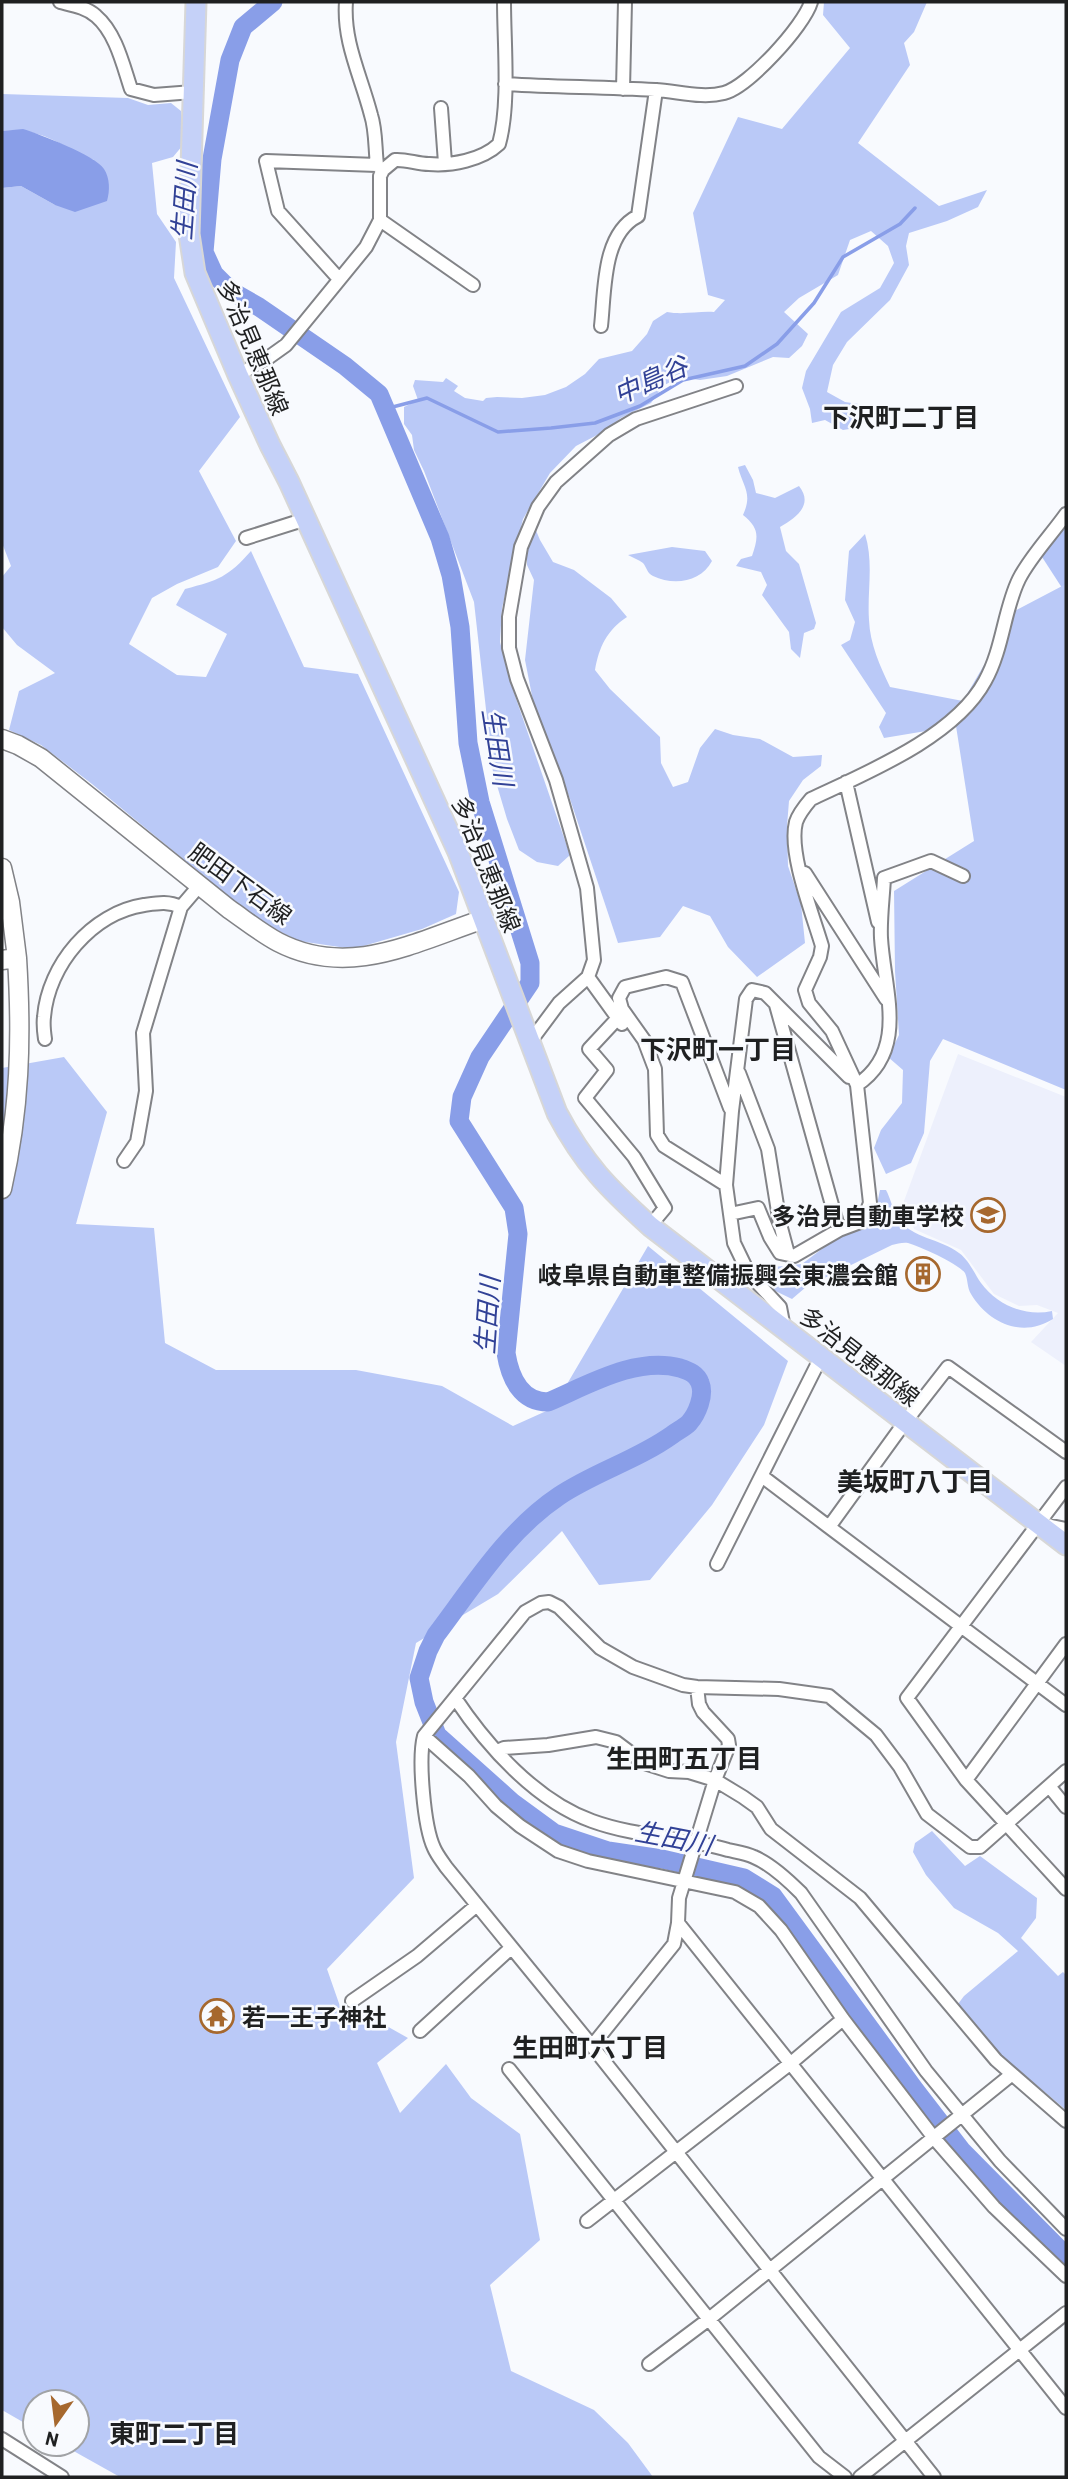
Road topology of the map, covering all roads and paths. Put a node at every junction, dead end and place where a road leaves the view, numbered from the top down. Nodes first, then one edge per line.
1 (60, 2) edge
2 (196, 2) edge
3 (346, 2) edge
4 (504, 2) edge
5 (625, 2) edge
6 (811, 2) edge
7 (505, 85) junction
8 (623, 89) junction
9 (656, 90) junction
10 (193, 92) junction
11 (441, 108) dead end
12 (445, 163) junction
13 (380, 167) junction
14 (380, 220) junction
15 (339, 279) junction
16 (473, 285) dead end
17 (601, 326) dead end
18 (237, 375) junction
19 (736, 386) dead end
20 (1066, 514) edge
21 (306, 519) junction
22 (246, 538) dead end
23 (2, 739) edge
24 (846, 782) junction
25 (796, 859) junction
26 (2, 868) edge
27 (963, 876) dead end
28 (200, 886) junction
29 (181, 907) junction
30 (484, 919) junction
31 (881, 936) junction
32 (9, 959) edge
33 (589, 977) junction
34 (888, 1002) junction
35 (776, 1005) junction
36 (617, 1019) junction
37 (45, 1039) dead end
38 (530, 1042) junction
39 (646, 1049) junction
40 (737, 1069) junction
41 (857, 1085) junction
42 (732, 1111) junction
43 (124, 1161) dead end
44 (726, 1185) junction
45 (2, 1189) edge
46 (730, 1214) junction
47 (650, 1226) junction
48 (839, 1230) junction
49 (788, 1254) junction
50 (785, 1328) junction
51 (821, 1357) junction
52 (905, 1422) junction
53 (1066, 1452) edge
54 (763, 1477) junction
55 (1066, 1487) edge
56 (1038, 1524) junction
57 (829, 1527) junction
58 (1066, 1529) edge
59 (1066, 1545) edge
60 (717, 1564) dead end
61 (962, 1627) junction
62 (1066, 1644) edge
63 (1037, 1683) junction
64 (697, 1688) junction
65 (455, 1698) junction
66 (1066, 1705) edge
67 (424, 1736) junction
68 (497, 1751) junction
69 (1066, 1772) edge
70 (715, 1780) junction
71 (966, 1780) junction
72 (1049, 1786) junction
73 (1066, 1807) edge
74 (1006, 1824) junction
75 (696, 1841) junction
76 (683, 1882) junction
77 (1065, 1887) edge
78 (477, 1905) junction
79 (678, 1923) junction
80 (511, 1948) junction
81 (352, 2001) dead end
82 (843, 2019) junction
83 (420, 2031) dead end
84 (592, 2046) junction
85 (791, 2063) junction
86 (509, 2069) dead end
87 (1011, 2075) junction
88 (963, 2114) junction
89 (1066, 2121) edge
90 (934, 2138) junction
91 (676, 2153) junction
92 (883, 2178) junction
93 (614, 2200) junction
94 (587, 2221) dead end
95 (1066, 2229) edge
96 (767, 2270) junction
97 (1066, 2276) edge
98 (1066, 2313) edge
99 (709, 2319) junction
100 (1019, 2350) junction
101 (649, 2364) dead end
102 (1066, 2409) edge
103 (2, 2439) edge
104 (905, 2441) junction
105 (60, 2477) edge
106 (845, 2477) edge
107 (860, 2477) edge
108 (934, 2477) edge

1 - 10 street
2 - 10 main road, 多治見恵那線
3 - 13 street
4 - 7 street
5 - 8 street
6 - 9 street
7 - 8 street
7 - 12 street
8 - 9 street
9 - 17 street
10 - 18 main road, 多治見恵那線
11 - 12 street
12 - 13 street
13 - 14 street
13 - 15 street
14 - 15 street
14 - 16 street
15 - 18 street
18 - 21 main road, 多治見恵那線
19 - 33 street
20 - 24 street
21 - 22 street
21 - 30 main road, 多治見恵那線
23 - 28 main road, 肥田下石線
24 - 25 street
24 - 31 street
25 - 34 street
25 - 41 street
26 - 32 main road
27 - 31 street
28 - 29 street
28 - 30 main road, 肥田下石線
29 - 37 street
29 - 43 street
30 - 38 main road, 多治見恵那線
31 - 34 street
32 - 45 main road
33 - 36 street
33 - 38 street
34 - 41 street
35 - 40 street
35 - 41 street
35 - 48 street
36 - 39 street
36 - 47 street
38 - 47 main road, 多治見恵那線
39 - 42 street
39 - 44 street
40 - 42 street
40 - 49 street
41 - 48 street
42 - 44 street
44 - 46 street
46 - 49 street
46 - 50 street
47 - 50 main road, 多治見恵那線
48 - 49 street
50 - 51 main road, 多治見恵那線
51 - 52 main road, 多治見恵那線
51 - 54 street
52 - 53 street
52 - 56 main road, 多治見恵那線
52 - 57 street
54 - 57 street
54 - 60 street
55 - 56 street
56 - 58 street
56 - 59 main road, 多治見恵那線
56 - 61 street
57 - 61 street
61 - 63 street
61 - 71 street
62 - 63 street
63 - 66 street
63 - 71 street
64 - 65 street
64 - 70 street
64 - 74 street
65 - 67 street
65 - 68 street
67 - 76 street
67 - 78 street
68 - 70 street
68 - 75 street
69 - 72 street
70 - 75 street
70 - 87 street
71 - 74 street
72 - 73 street
72 - 74 street
74 - 77 street
75 - 76 street
75 - 88 street
76 - 79 street
76 - 82 street
78 - 80 street
78 - 81 street
79 - 84 street
79 - 85 street
80 - 83 street
80 - 84 street
82 - 85 street
82 - 90 street
84 - 91 street
85 - 91 street
85 - 92 street
86 - 93 street
87 - 88 street
87 - 89 street
88 - 90 street
88 - 95 street
90 - 92 street
90 - 97 street
91 - 93 street
91 - 96 street
92 - 96 street
92 - 100 street
93 - 94 street
93 - 99 street
96 - 99 street
96 - 104 street
98 - 100 street
99 - 101 street
99 - 106 street
100 - 102 street
100 - 104 street
103 - 105 street
104 - 107 street
104 - 108 street

